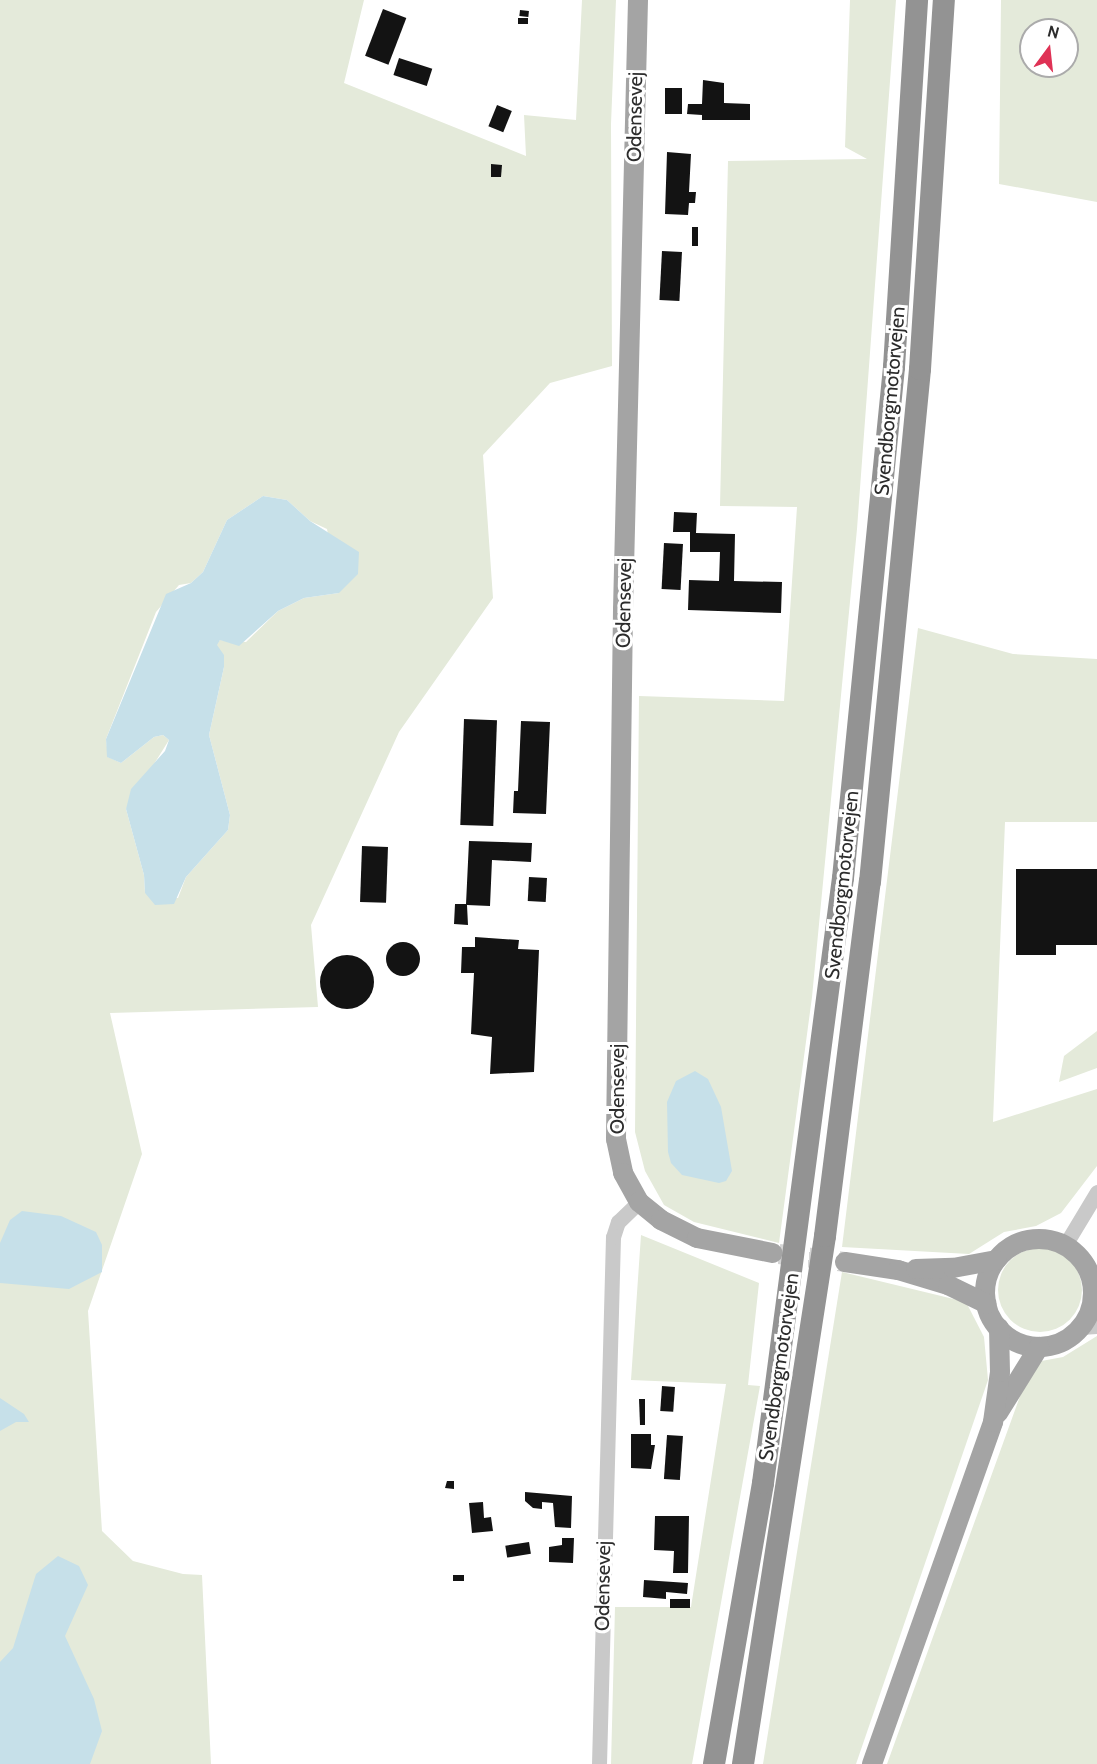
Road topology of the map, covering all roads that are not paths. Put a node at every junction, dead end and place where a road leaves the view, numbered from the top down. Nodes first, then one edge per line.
1 (638, 0) edge
2 (917, 0) edge
3 (944, 0) edge
4 (1097, 1192) edge
5 (639, 1202) junction
6 (1065, 1245) junction
7 (773, 1253) tunnel mouth
8 (996, 1260) junction
9 (845, 1262) tunnel mouth
10 (898, 1270) junction
11 (1095, 1288) edge
12 (987, 1304) junction
13 (1089, 1326) edge
14 (999, 1328) junction
15 (1039, 1347) junction
16 (993, 1422) junction
17 (599, 1764) edge
18 (714, 1764) edge
19 (743, 1764) edge
20 (872, 1764) edge

1 - 5 main road, Odensevej
2 - 18 highway, Svendborgmotorvejen
3 - 19 highway, Svendborgmotorvejen
4 - 6 street
5 - 7 main road, Odensevej
5 - 17 street, Odensevej
6 - 8 main road
6 - 11 main road
8 - 10 main road
8 - 12 main road
9 - 10 main road
10 - 12 main road
11 - 13 main road
12 - 14 main road
13 - 15 main road
14 - 15 main road
14 - 16 main road
15 - 16 main road
16 - 20 main road

